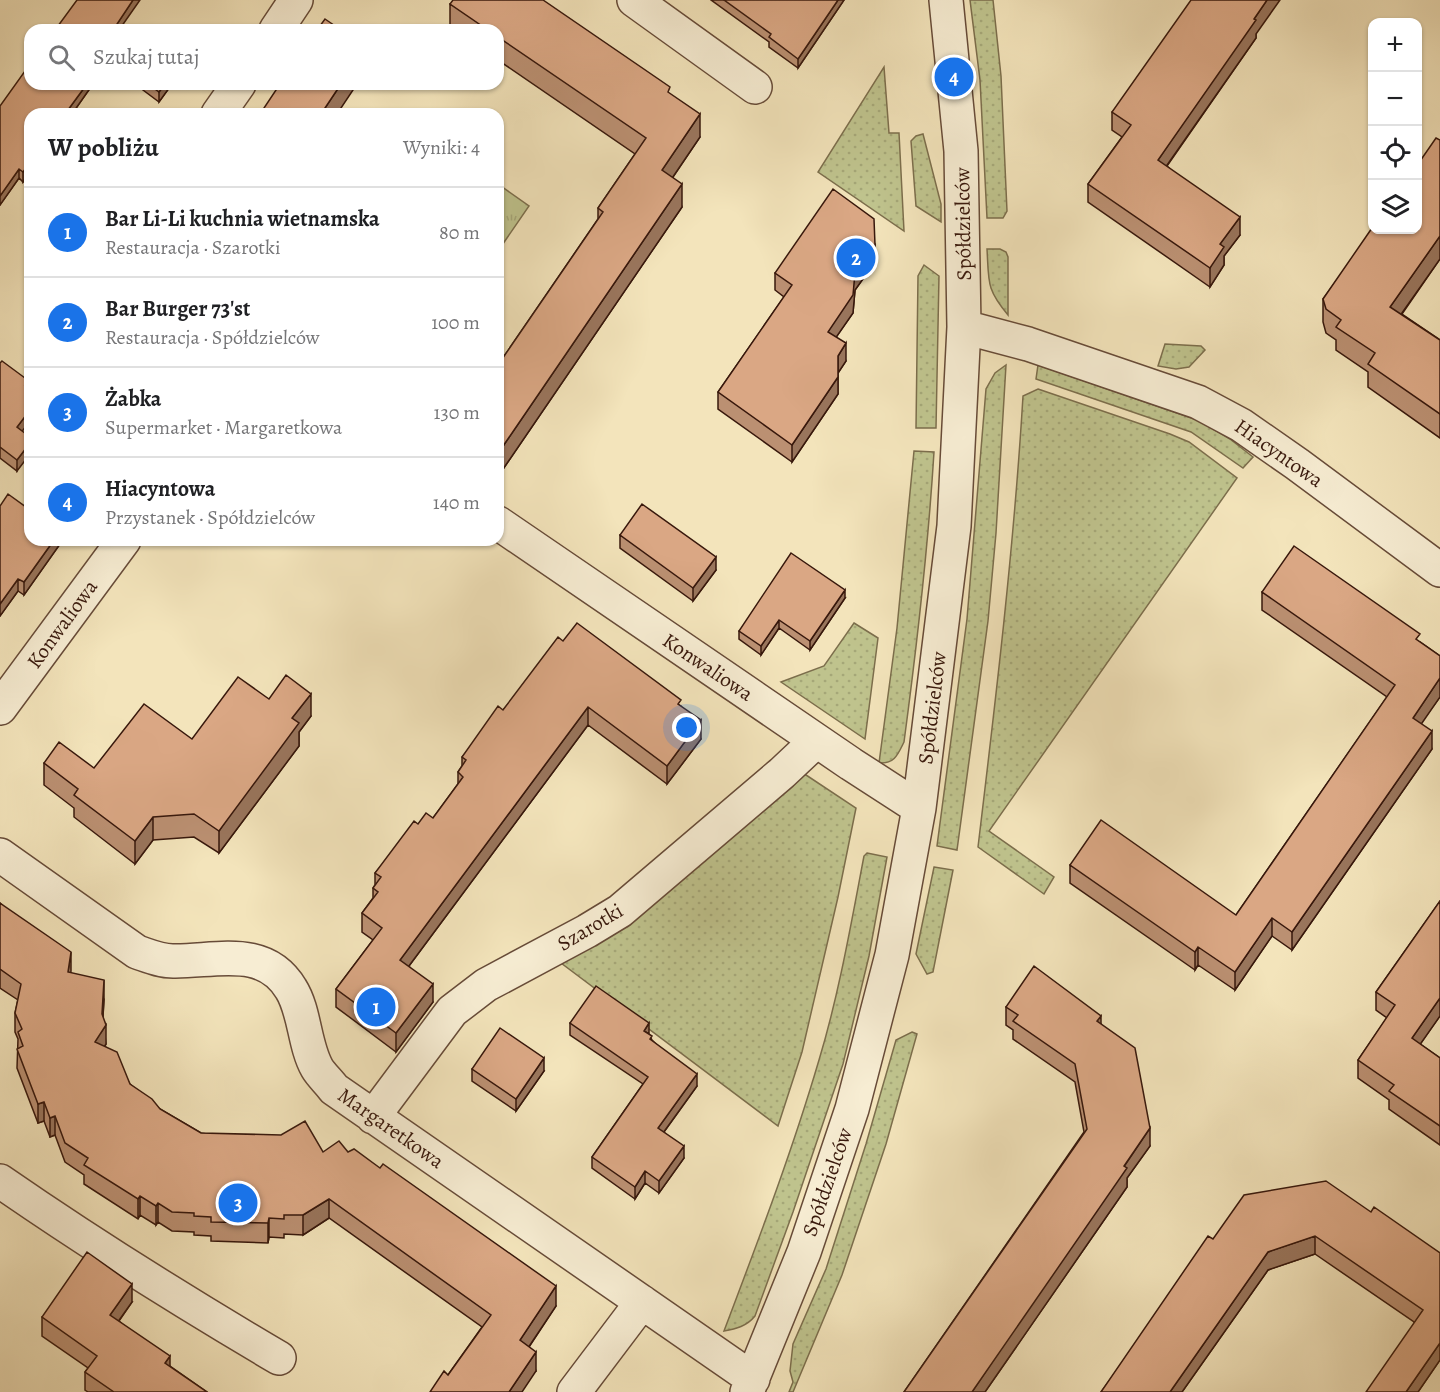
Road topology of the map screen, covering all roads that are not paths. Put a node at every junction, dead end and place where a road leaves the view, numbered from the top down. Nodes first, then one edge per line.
1 (296, 0) edge
2 (634, 0) edge
3 (946, 0) edge
4 (280, 24) edge
5 (755, 87) dead end
6 (235, 90) edge
7 (222, 108) edge
8 (964, 327) junction
9 (504, 527) edge
10 (120, 546) edge
11 (1440, 570) edge
12 (0, 708) edge
13 (816, 741) junction
14 (920, 808) junction
15 (0, 855) edge
16 (373, 1117) junction
17 (0, 1181) edge
18 (642, 1302) junction
19 (279, 1358) dead end
20 (750, 1385) edge
21 (574, 1392) edge

1 - 4 street
2 - 5 street
3 - 8 street, Spółdzielców
6 - 7 street
8 - 11 street, Hiacyntowa
8 - 14 street, Spółdzielców
9 - 13 street, Konwaliowa
10 - 12 street, Konwaliowa
13 - 14 street, Konwaliowa
13 - 16 street, Szarotki
14 - 20 street, Spółdzielców
15 - 16 street, Margaretkowa
16 - 18 street, Margaretkowa
17 - 19 street
18 - 20 street, Margaretkowa
18 - 21 street

